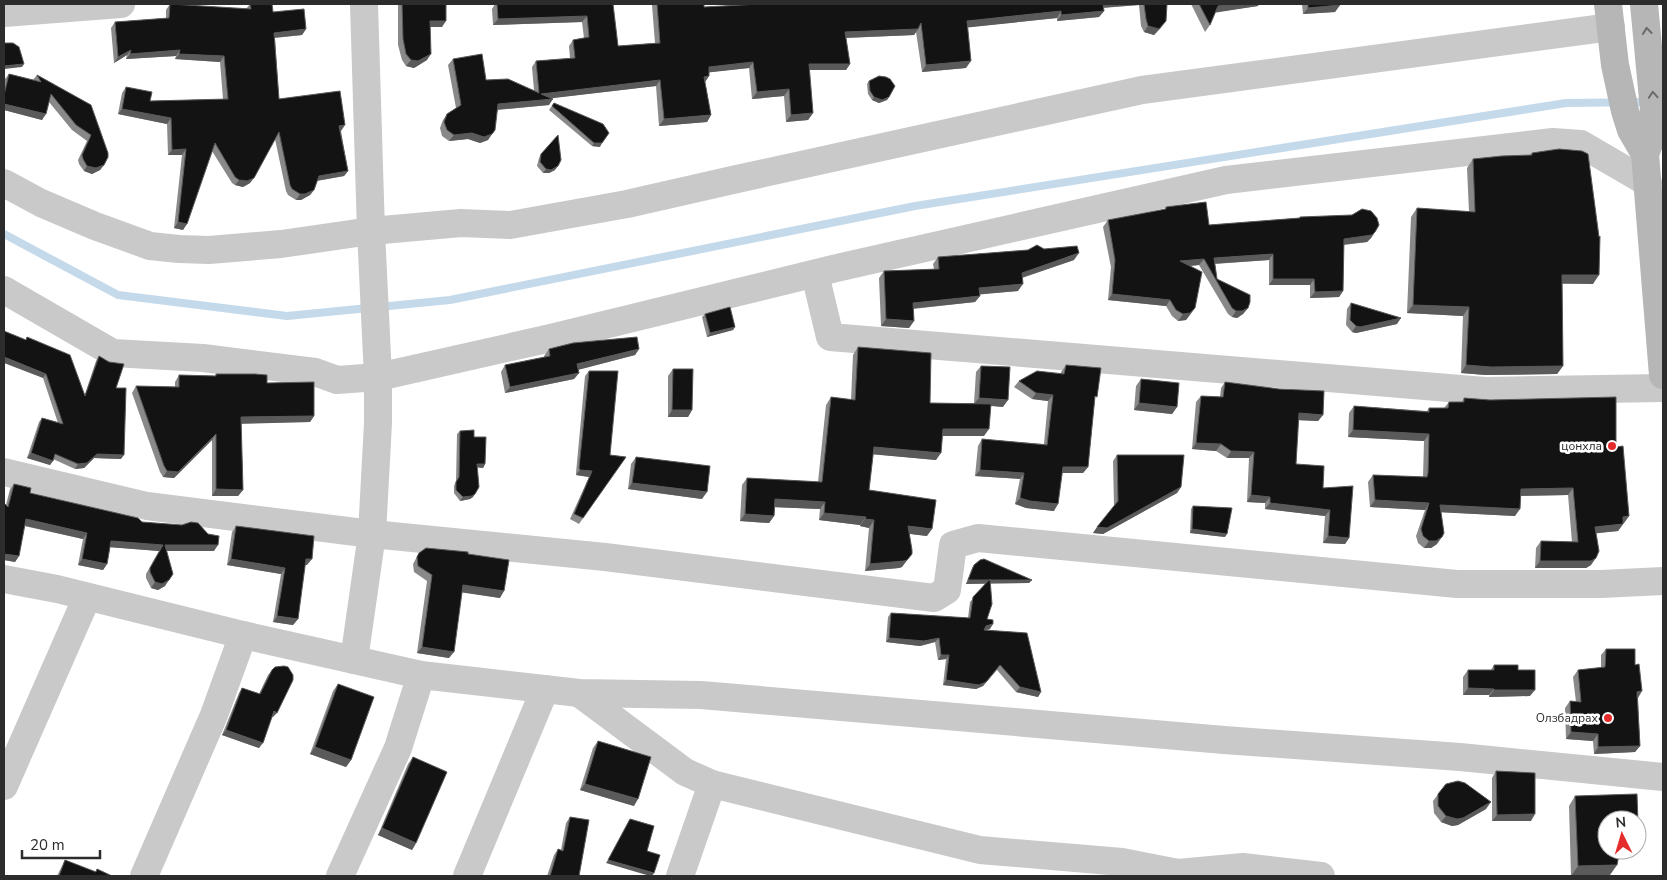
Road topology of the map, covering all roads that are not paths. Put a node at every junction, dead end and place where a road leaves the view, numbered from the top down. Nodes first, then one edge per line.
1 (121, 4) edge
2 (364, 4) edge
3 (1644, 4) edge
4 (4, 13) edge
5 (1610, 15) edge
6 (1643, 138) junction
7 (1648, 182) junction
8 (4, 183) edge
9 (371, 231) junction
10 (814, 274) junction
11 (4, 290) edge
12 (1660, 308) edge
13 (1663, 375) edge
14 (378, 377) junction
15 (1663, 388) edge
16 (4, 472) edge
17 (372, 534) junction
18 (4, 579) edge
19 (1663, 581) edge
20 (87, 597) junction
21 (243, 635) junction
22 (354, 660) junction
23 (420, 675) junction
24 (545, 690) junction
25 (579, 693) junction
26 (1663, 777) edge
27 (712, 784) junction
28 (4, 786) edge
29 (1119, 869) edge
30 (1181, 874) edge
31 (144, 876) edge
32 (340, 876) edge
33 (467, 876) edge
34 (680, 876) edge
35 (1321, 876) edge

1 - 4 street
2 - 9 street
6 -> 3 main road
5 - 6 main road
5 - 9 street
6 - 7 main road
7 - 10 street
7 - 12 main road
8 - 9 street
9 - 14 street
10 - 14 street
10 - 15 street
11 - 14 street
12 - 13 main road
14 - 17 street
16 - 17 street
17 - 19 street
17 - 22 street
18 - 20 street
20 - 21 street
20 - 28 street
21 - 22 street
21 - 31 street
22 - 23 street
23 - 24 street
23 - 32 street
24 - 25 street
24 - 33 street
25 - 26 street
25 - 27 street
27 - 29 street
27 - 34 street
29 - 30 street
30 - 35 street

